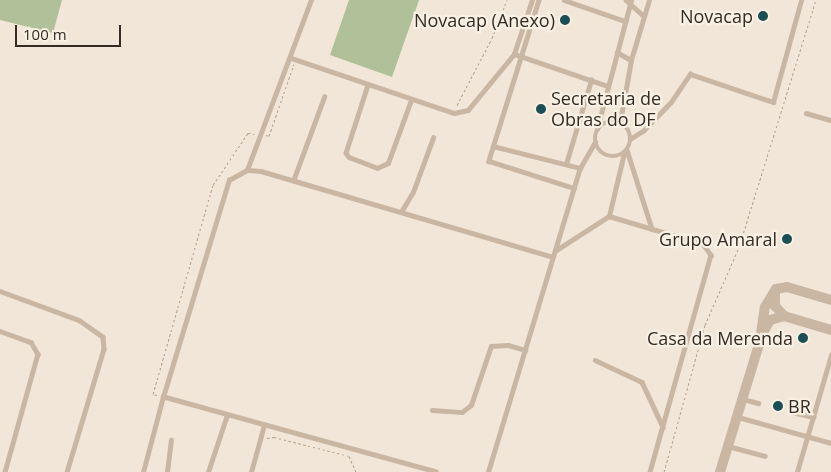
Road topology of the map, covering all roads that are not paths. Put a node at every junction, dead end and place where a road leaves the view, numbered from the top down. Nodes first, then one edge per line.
1 (311, 0) edge
2 (532, 0) edge
3 (539, 0) edge
4 (564, 0) edge
5 (629, 0) edge
6 (649, 0) edge
7 (800, 0) edge
8 (644, 16) junction
9 (625, 21) junction
10 (617, 52) junction
11 (514, 54) junction
12 (521, 56) junction
13 (291, 58) junction
14 (631, 60) junction
15 (591, 80) junction
16 (368, 86) junction
17 (608, 86) junction
18 (324, 97) dead end
19 (411, 100) junction
20 (806, 113) dead end
21 (831, 120) edge
22 (620, 122) junction
23 (598, 129) junction
24 (433, 138) dead end
25 (630, 139) junction
26 (595, 142) junction
27 (493, 146) junction
28 (625, 151) junction
29 (566, 164) junction
30 (580, 168) junction
31 (247, 170) junction
32 (293, 181) junction
33 (574, 188) junction
34 (401, 212) junction
35 (609, 216) junction
36 (652, 229) junction
37 (555, 251) junction
38 (553, 257) junction
39 (776, 289) junction
40 (0, 291) edge
41 (831, 300) edge
42 (784, 316) junction
43 (831, 330) edge
44 (0, 331) edge
45 (762, 335) junction
46 (525, 350) junction
47 (831, 355) edge
48 (595, 360) dead end
49 (163, 397) junction
50 (742, 398) junction
51 (758, 403) dead end
52 (432, 410) dead end
53 (792, 412) dead end
54 (227, 415) junction
55 (736, 417) junction
56 (813, 417) junction
57 (264, 426) junction
58 (664, 427) junction
59 (807, 437) junction
60 (171, 440) dead end
61 (831, 443) edge
62 (728, 446) junction
63 (765, 456) dead end
64 (5, 472) edge
65 (67, 472) edge
66 (143, 472) edge
67 (166, 472) edge
68 (208, 472) edge
69 (250, 472) edge
70 (436, 472) edge
71 (488, 472) edge
72 (650, 472) edge
73 (720, 472) edge
74 (797, 472) edge

1 - 13 lane
2 - 11 lane
3 - 12 lane
4 - 9 lane
5 - 8 lane
5 - 9 lane
6 - 8 lane
7 - 25 lane
8 - 14 lane
9 - 10 lane
10 - 14 lane
10 - 17 lane
11 - 12 lane
11 - 19 lane
12 - 15 lane
12 - 27 lane
13 - 16 lane
13 - 31 lane
14 - 22 lane
15 - 17 lane
15 - 29 lane
16 - 19 lane
16 - 19 lane
17 - 23 lane
18 - 32 lane
20 - 21 lane
22 - 23 lane
22 - 25 lane
23 - 26 lane
24 - 34 lane
25 - 28 lane
26 - 28 lane
26 - 30 lane
27 - 29 lane
27 - 33 lane
28 - 35 lane
28 - 36 lane
29 - 30 lane
30 - 33 lane
31 - 32 lane
31 - 49 lane
32 - 34 lane
33 - 37 lane
34 - 38 lane
35 - 36 lane
35 - 37 lane
36 - 58 lane
37 - 38 lane
38 - 46 lane
39 - 41 street
39 - 42 street
39 - 45 street
40 - 65 lane
42 - 43 street
42 - 45 street
44 - 64 lane
45 - 50 street
46 - 52 lane
46 - 71 lane
47 - 56 lane
48 - 58 lane
49 - 54 lane
49 - 66 lane
50 - 51 lane
50 - 55 street
53 - 56 lane
54 - 57 lane
54 - 68 lane
55 - 59 lane
55 - 62 street
56 - 59 lane
57 - 69 lane
57 - 70 lane
58 - 72 lane
59 - 61 lane
59 - 74 lane
60 - 67 lane
62 - 63 lane
62 - 73 street

